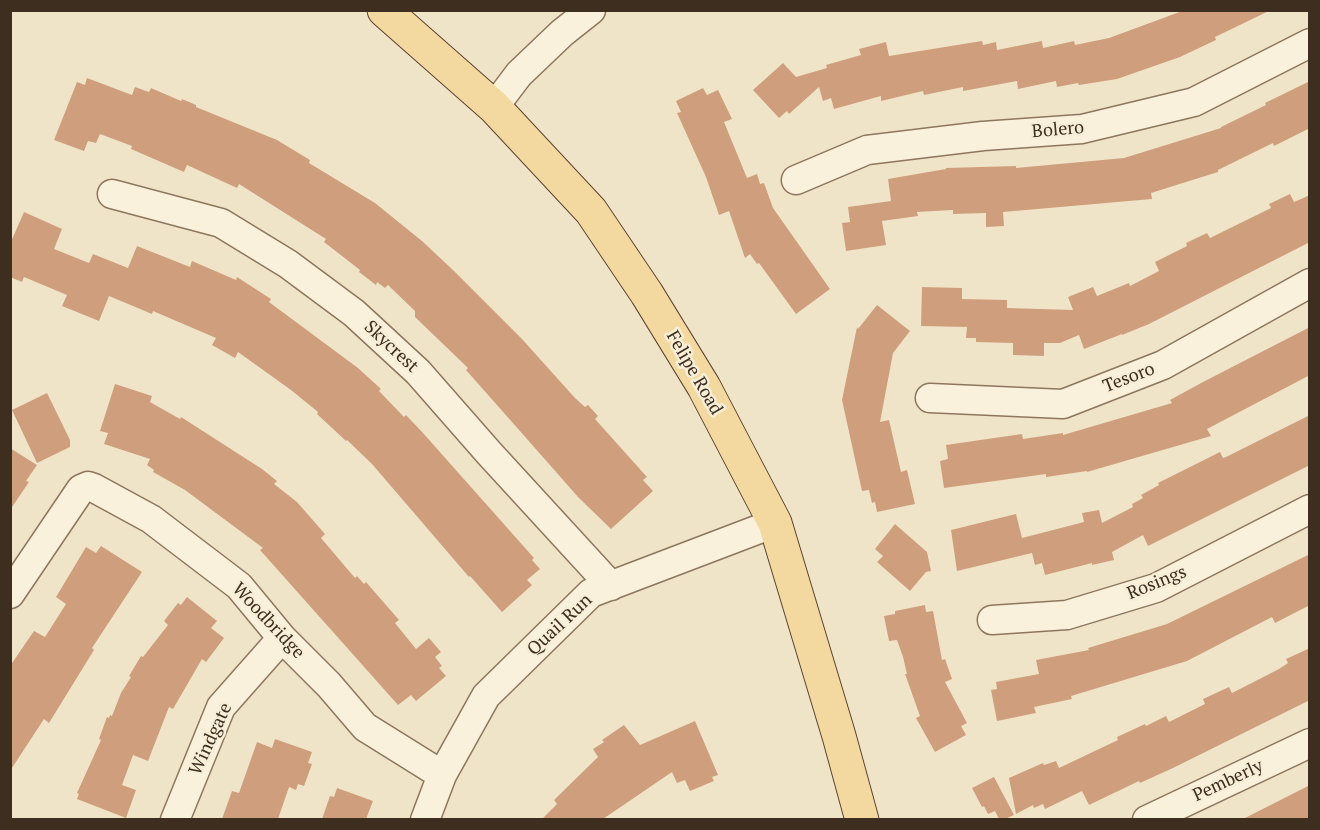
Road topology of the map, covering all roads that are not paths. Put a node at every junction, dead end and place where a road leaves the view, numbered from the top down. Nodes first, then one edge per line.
1 (384, 10) edge
2 (591, 10) edge
3 (1310, 43) edge
4 (494, 107) junction
5 (796, 180) dead end
6 (112, 194) dead end
7 (1310, 284) edge
8 (930, 398) dead end
9 (1310, 509) edge
10 (775, 524) junction
11 (611, 585) junction
12 (10, 594) edge
13 (992, 620) dead end
14 (282, 638) junction
15 (1310, 743) edge
16 (442, 776) junction
17 (175, 819) edge
18 (425, 819) edge
19 (862, 819) edge
20 (1147, 819) edge

1 - 4 main road, Felipe Road
2 - 4 street
3 - 5 street, Bolero
4 - 10 main road, Felipe Road
6 - 11 street, Skycrest
7 - 8 street, Tesoro
9 - 13 street, Rosings
10 - 11 street, Quail Run
10 - 19 main road, Felipe Road
11 - 16 street, Quail Run
12 - 14 street, Woodbridge
14 - 16 street, Woodbridge
14 - 17 street, Windgate
15 - 20 street, Pemberly
16 - 18 street, Quail Run

